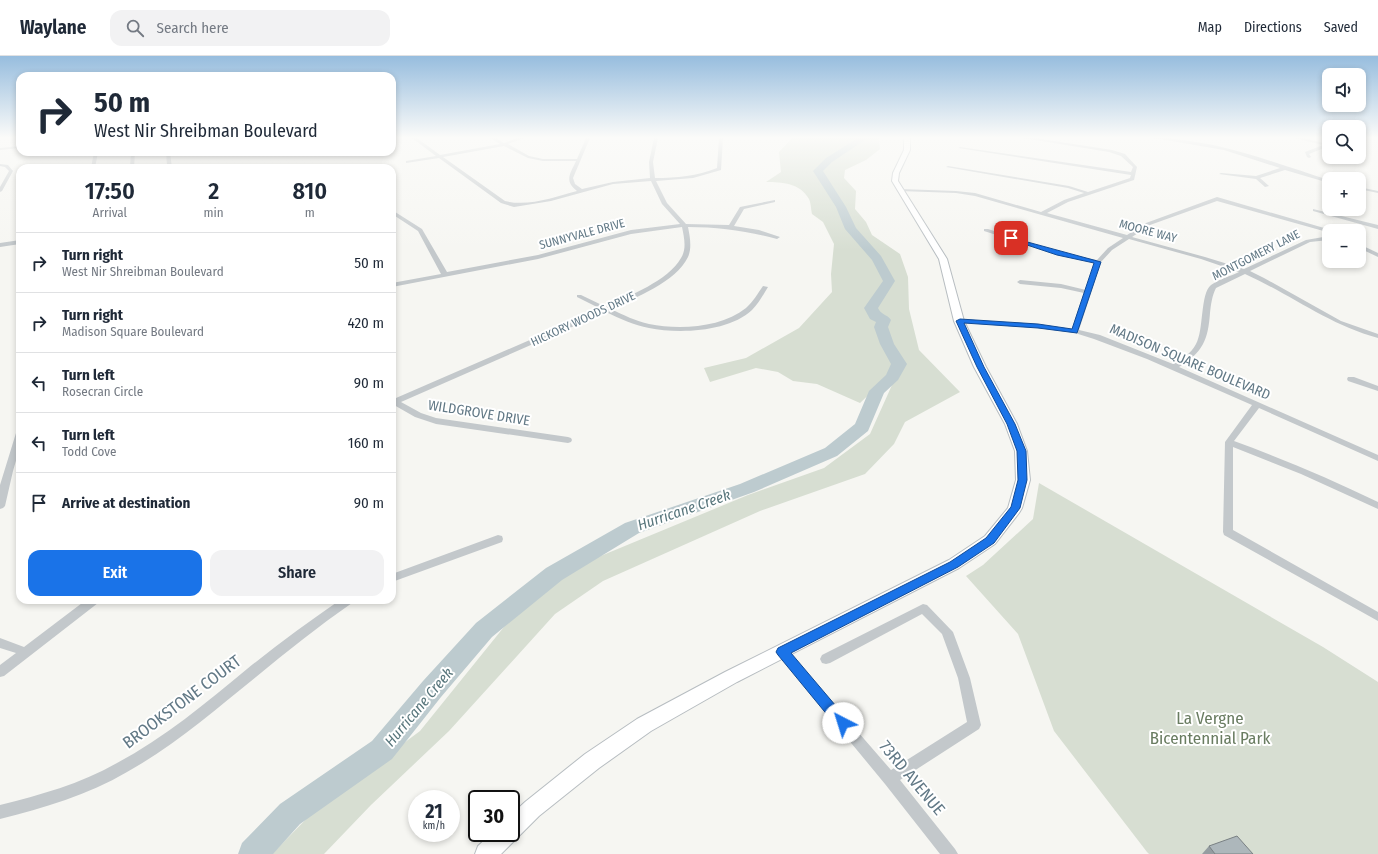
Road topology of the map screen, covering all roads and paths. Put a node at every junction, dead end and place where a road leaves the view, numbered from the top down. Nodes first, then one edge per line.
1 (466, 175) edge
2 (572, 175) edge
3 (652, 175) edge
4 (703, 175) edge
5 (896, 175) edge
6 (998, 175) edge
7 (1133, 175) edge
8 (1232, 175) edge
9 (1263, 175) edge
10 (1308, 175) edge
11 (8, 176) joint
12 (1, 177) dead end
13 (1257, 178) junction
14 (653, 180) junction
15 (1322, 180) edge
16 (1267, 186) dead end
17 (1366, 189) edge
18 (900, 190) junction
19 (0, 191) edge
20 (581, 191) junction
21 (1378, 192) edge
22 (1088, 193) junction
23 (773, 201) dead end
24 (1315, 210) dead end
25 (1043, 213) junction
26 (396, 215) edge
27 (685, 226) junction
28 (731, 227) junction
29 (1378, 228) edge
30 (1322, 229) edge
31 (986, 230) dead end
32 (778, 237) dead end
33 (1128, 237) junction
34 (1322, 238) edge
35 (16, 243) edge
36 (0, 245) edge
37 (1366, 249) edge
38 (1378, 255) edge
39 (1098, 262) junction
40 (1246, 272) junction
41 (445, 275) junction
42 (1020, 282) dead end
43 (396, 284) edge
44 (765, 287) dead end
45 (1087, 292) junction
46 (579, 296) dead end
47 (607, 309) junction
48 (960, 321) junction
49 (1075, 331) junction
50 (1378, 336) edge
51 (1174, 367) junction
52 (1351, 379) dead end
53 (1378, 389) edge
54 (396, 400) edge
55 (396, 403) edge
56 (1257, 405) junction
57 (568, 440) dead end
58 (1228, 442) junction
59 (16, 443) edge
60 (1378, 458) edge
61 (4, 472) edge
62 (0, 506) edge
63 (1378, 506) edge
64 (498, 539) dead end
65 (396, 577) edge
66 (89, 604) edge
67 (342, 604) edge
68 (1378, 617) edge
69 (0, 643) edge
70 (26, 652) junction
71 (782, 652) junction
72 (826, 659) dead end
73 (0, 672) edge
74 (890, 779) junction
75 (0, 812) edge
76 (520, 821) edge
77 (499, 842) edge
78 (486, 854) edge
79 (950, 854) edge

1 - 20 street
2 - 20 street
3 - 14 street
4 - 14 street
5 - 18 main road
6 - 22 street
7 - 22 street
8 - 13 street
9 - 13 street
10 - 15 street
11 - 12 street
11 - 19 street
13 - 16 street
14 - 20 street
14 - 27 street
17 - 21 street
18 - 25 street, MOORE WAY
18 - 48 main road
22 - 25 street
23 - 28 street
24 - 29 street
25 - 33 street, MOORE WAY
26 - 41 street
27 - 28 street, SUNNYVALE DRIVE
27 - 41 street, SUNNYVALE DRIVE
27 - 47 street, HICKORY WOODS DRIVE
28 - 32 street, SUNNYVALE DRIVE
30 - 33 street
31 - 39 street
33 - 39 street
33 - 40 street, MOORE WAY
34 - 40 street, MONTGOMERY LANE
35 - 36 street
37 - 38 street
39 - 45 street
40 - 50 street, MOORE WAY
40 - 51 street, MONTGOMERY LANE
41 - 43 street, SUNNYVALE DRIVE
42 - 45 street
44 - 47 street
45 - 49 street
46 - 47 street
47 - 54 street, HICKORY WOODS DRIVE
48 - 49 street, MADISON SQUARE BOULEVARD
48 - 71 main road
49 - 51 street, MADISON SQUARE BOULEVARD
51 - 56 street, MADISON SQUARE BOULEVARD
52 - 53 street
55 - 57 street, WILDGROVE DRIVE
56 - 58 street
56 - 60 street, MADISON SQUARE BOULEVARD
58 - 63 street
58 - 68 street
59 - 61 street
61 - 62 street
64 - 65 street
66 - 70 street
67 - 75 street, BROOKSTONE COURT
69 - 70 street
70 - 73 street
71 - 74 street, 73RD AVENUE
71 - 76 main road
72 - 74 street
74 - 79 street, 73RD AVENUE
77 - 78 main road

